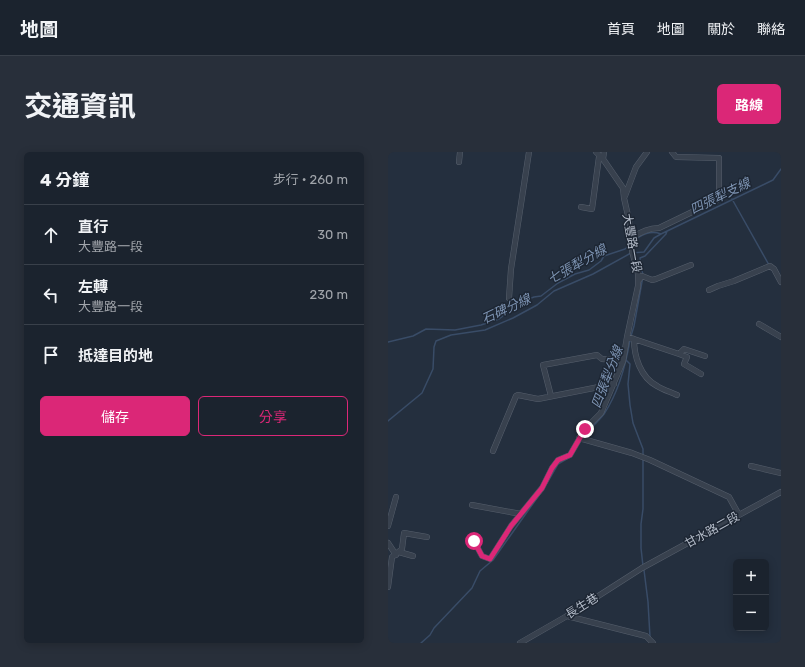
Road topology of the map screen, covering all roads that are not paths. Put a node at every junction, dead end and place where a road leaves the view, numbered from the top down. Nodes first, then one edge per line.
1 (460, 152) edge
2 (529, 152) edge
3 (596, 152) edge
4 (604, 152) edge
5 (647, 152) edge
6 (672, 152) edge
7 (601, 158) junction
8 (459, 162) dead end
9 (624, 198) junction
10 (581, 207) dead end
11 (632, 238) junction
12 (691, 265) dead end
13 (639, 280) junction
14 (781, 282) edge
15 (710, 290) dead end
16 (509, 298) dead end
17 (759, 324) dead end
18 (626, 337) junction
19 (781, 337) edge
20 (634, 339) junction
21 (678, 354) junction
22 (705, 356) dead end
23 (623, 361) junction
24 (701, 374) dead end
25 (614, 384) junction
26 (677, 395) dead end
27 (551, 396) junction
28 (579, 438) junction
29 (493, 451) dead end
30 (751, 466) dead end
31 (781, 473) edge
32 (781, 492) edge
33 (396, 497) dead end
34 (472, 505) dead end
35 (521, 514) junction
36 (739, 515) junction
37 (388, 526) edge
38 (427, 537) dead end
39 (474, 541) dead end
40 (388, 542) edge
41 (394, 555) edge
42 (413, 556) dead end
43 (642, 568) joint
44 (388, 587) edge
45 (567, 616) junction
46 (520, 643) edge
47 (653, 643) edge

1 - 8 street
2 - 16 street
3 - 7 street, 大豐路一段
4 - 7 street
5 - 9 street
6 - 11 street
7 - 9 street, 大豐路一段
7 - 10 street
9 - 11 street, 大豐路一段
11 - 13 street, 大豐路一段
12 - 13 street
13 - 18 street, 大豐路一段
14 - 15 street
17 - 19 street
18 - 20 street
18 - 23 street, 大豐路一段
20 - 21 street
20 - 26 street
21 - 22 street
21 - 24 street
23 - 25 street, 大豐路一段
23 - 27 street
25 - 27 street
25 - 28 street, 大豐路一段
27 - 29 street
28 - 35 street, 大豐路一段
28 - 36 street
30 - 31 street
32 - 36 street, 甘水路二段
33 - 37 street
34 - 35 street
35 - 39 street, 大豐路一段
36 - 43 street, 甘水路二段
38 - 41 street
40 - 41 street
41 - 42 street
41 - 44 street
43 - 45 street, 長生巷
45 - 46 street, 長生巷
45 - 47 street

